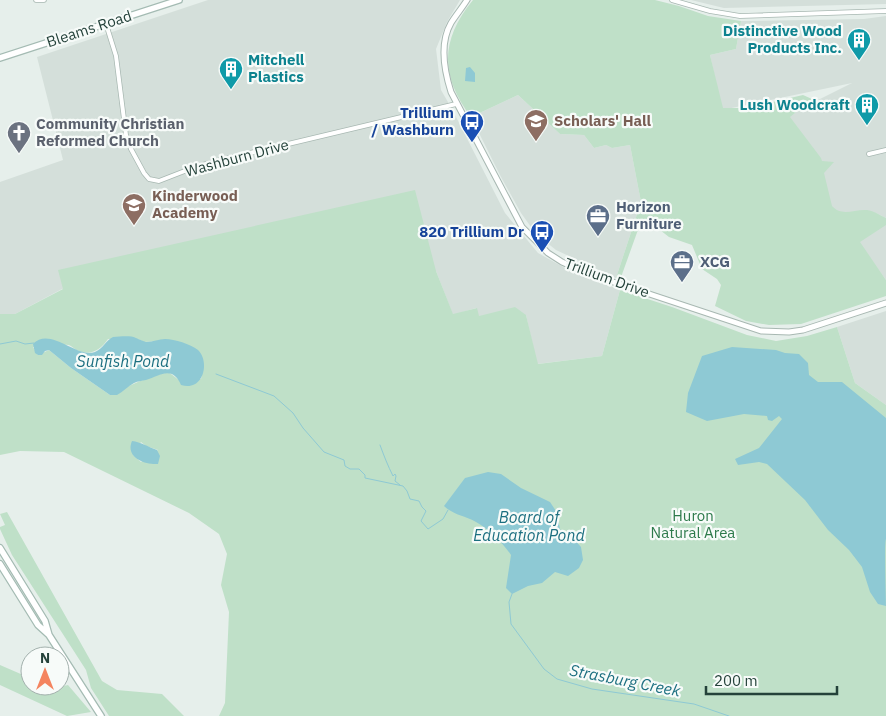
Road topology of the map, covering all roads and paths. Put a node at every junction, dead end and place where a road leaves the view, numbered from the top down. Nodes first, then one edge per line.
1 (36, 0) edge
2 (44, 0) edge
3 (179, 0) edge
4 (467, 0) edge
5 (672, 0) edge
6 (886, 11) edge
7 (106, 24) junction
8 (0, 58) edge
9 (456, 104) junction
10 (886, 150) edge
11 (869, 154) dead end
12 (886, 303) edge
13 (0, 548) edge
14 (0, 564) edge
15 (49, 635) junction
16 (101, 716) edge

1 - 2 street
3 - 7 main road, Bleams Road
4 - 9 street, Trillium Drive
5 - 6 street
7 - 8 main road, Bleams Road
7 - 9 street, Washburn Drive
9 - 12 street, Trillium Drive
10 - 11 street
13 - 15 main road
14 - 15 main road
15 - 16 main road

